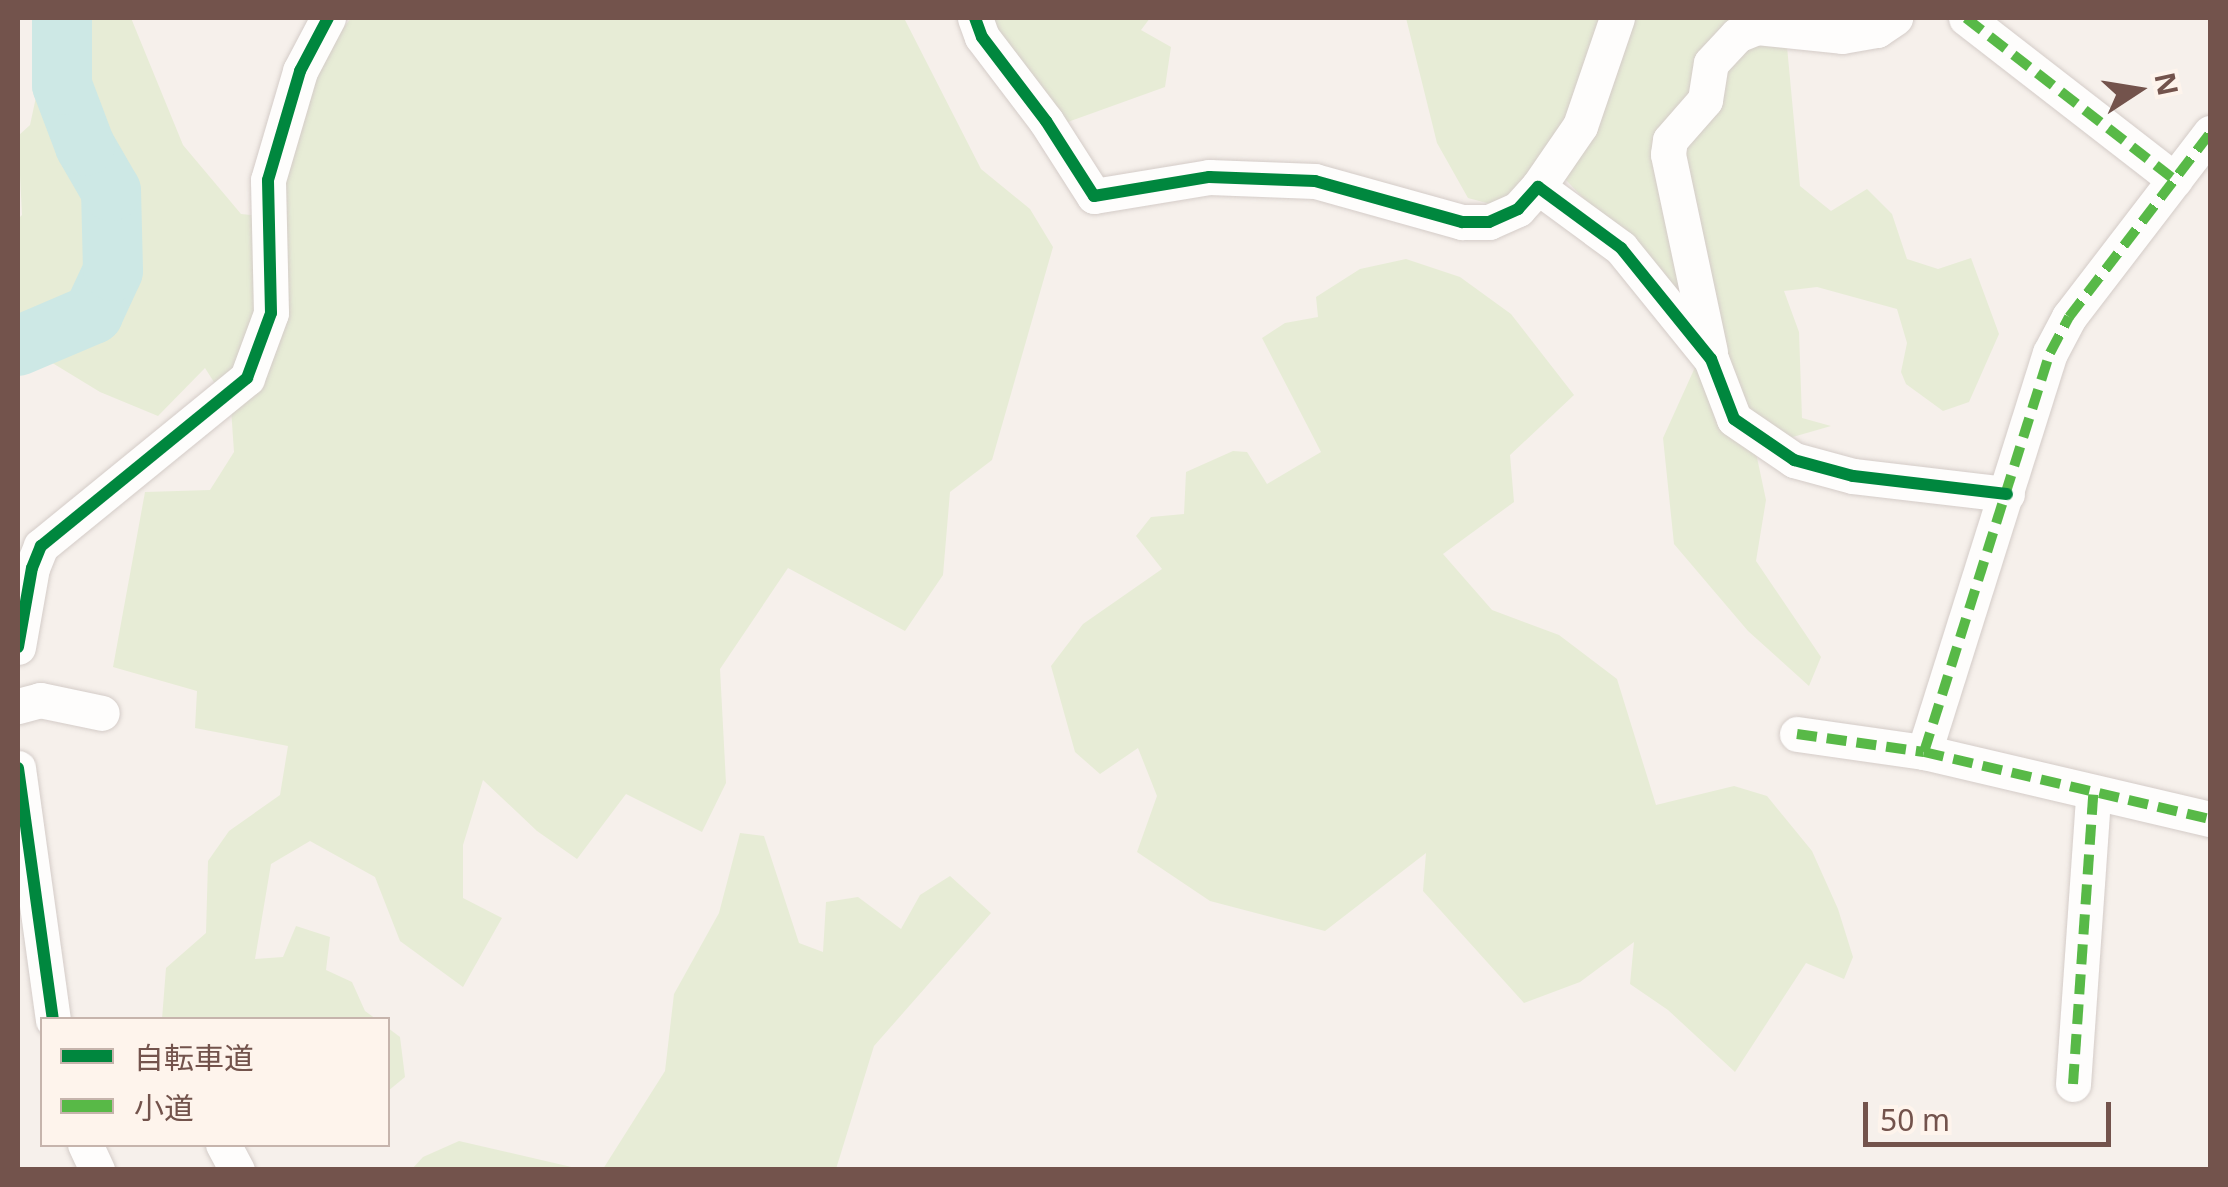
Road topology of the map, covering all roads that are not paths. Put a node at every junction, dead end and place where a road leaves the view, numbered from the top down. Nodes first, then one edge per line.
1 (328, 18) edge
2 (975, 18) edge
3 (1617, 18) edge
4 (1895, 18) edge
5 (1966, 18) edge
6 (2210, 133) edge
7 (2175, 180) junction
8 (1538, 187) junction
9 (1711, 359) junction
10 (2008, 494) junction
11 (18, 647) edge
12 (18, 706) edge
13 (102, 713) dead end
14 (1797, 734) dead end
15 (1924, 752) junction
16 (18, 768) edge
17 (2093, 794) junction
18 (2210, 819) edge
19 (62, 1014) edge
20 (2073, 1084) dead end
21 (86, 1147) edge
22 (224, 1147) edge
23 (97, 1170) edge
24 (236, 1170) edge

1 - 11 street
2 - 8 street
3 - 8 street
4 - 9 street
5 - 7 street
6 - 7 street
7 - 10 street
8 - 9 street
9 - 10 street
10 - 15 street
12 - 13 street
14 - 15 street
15 - 17 street
16 - 19 street
17 - 18 street
17 - 20 street
21 - 23 street
22 - 24 street

